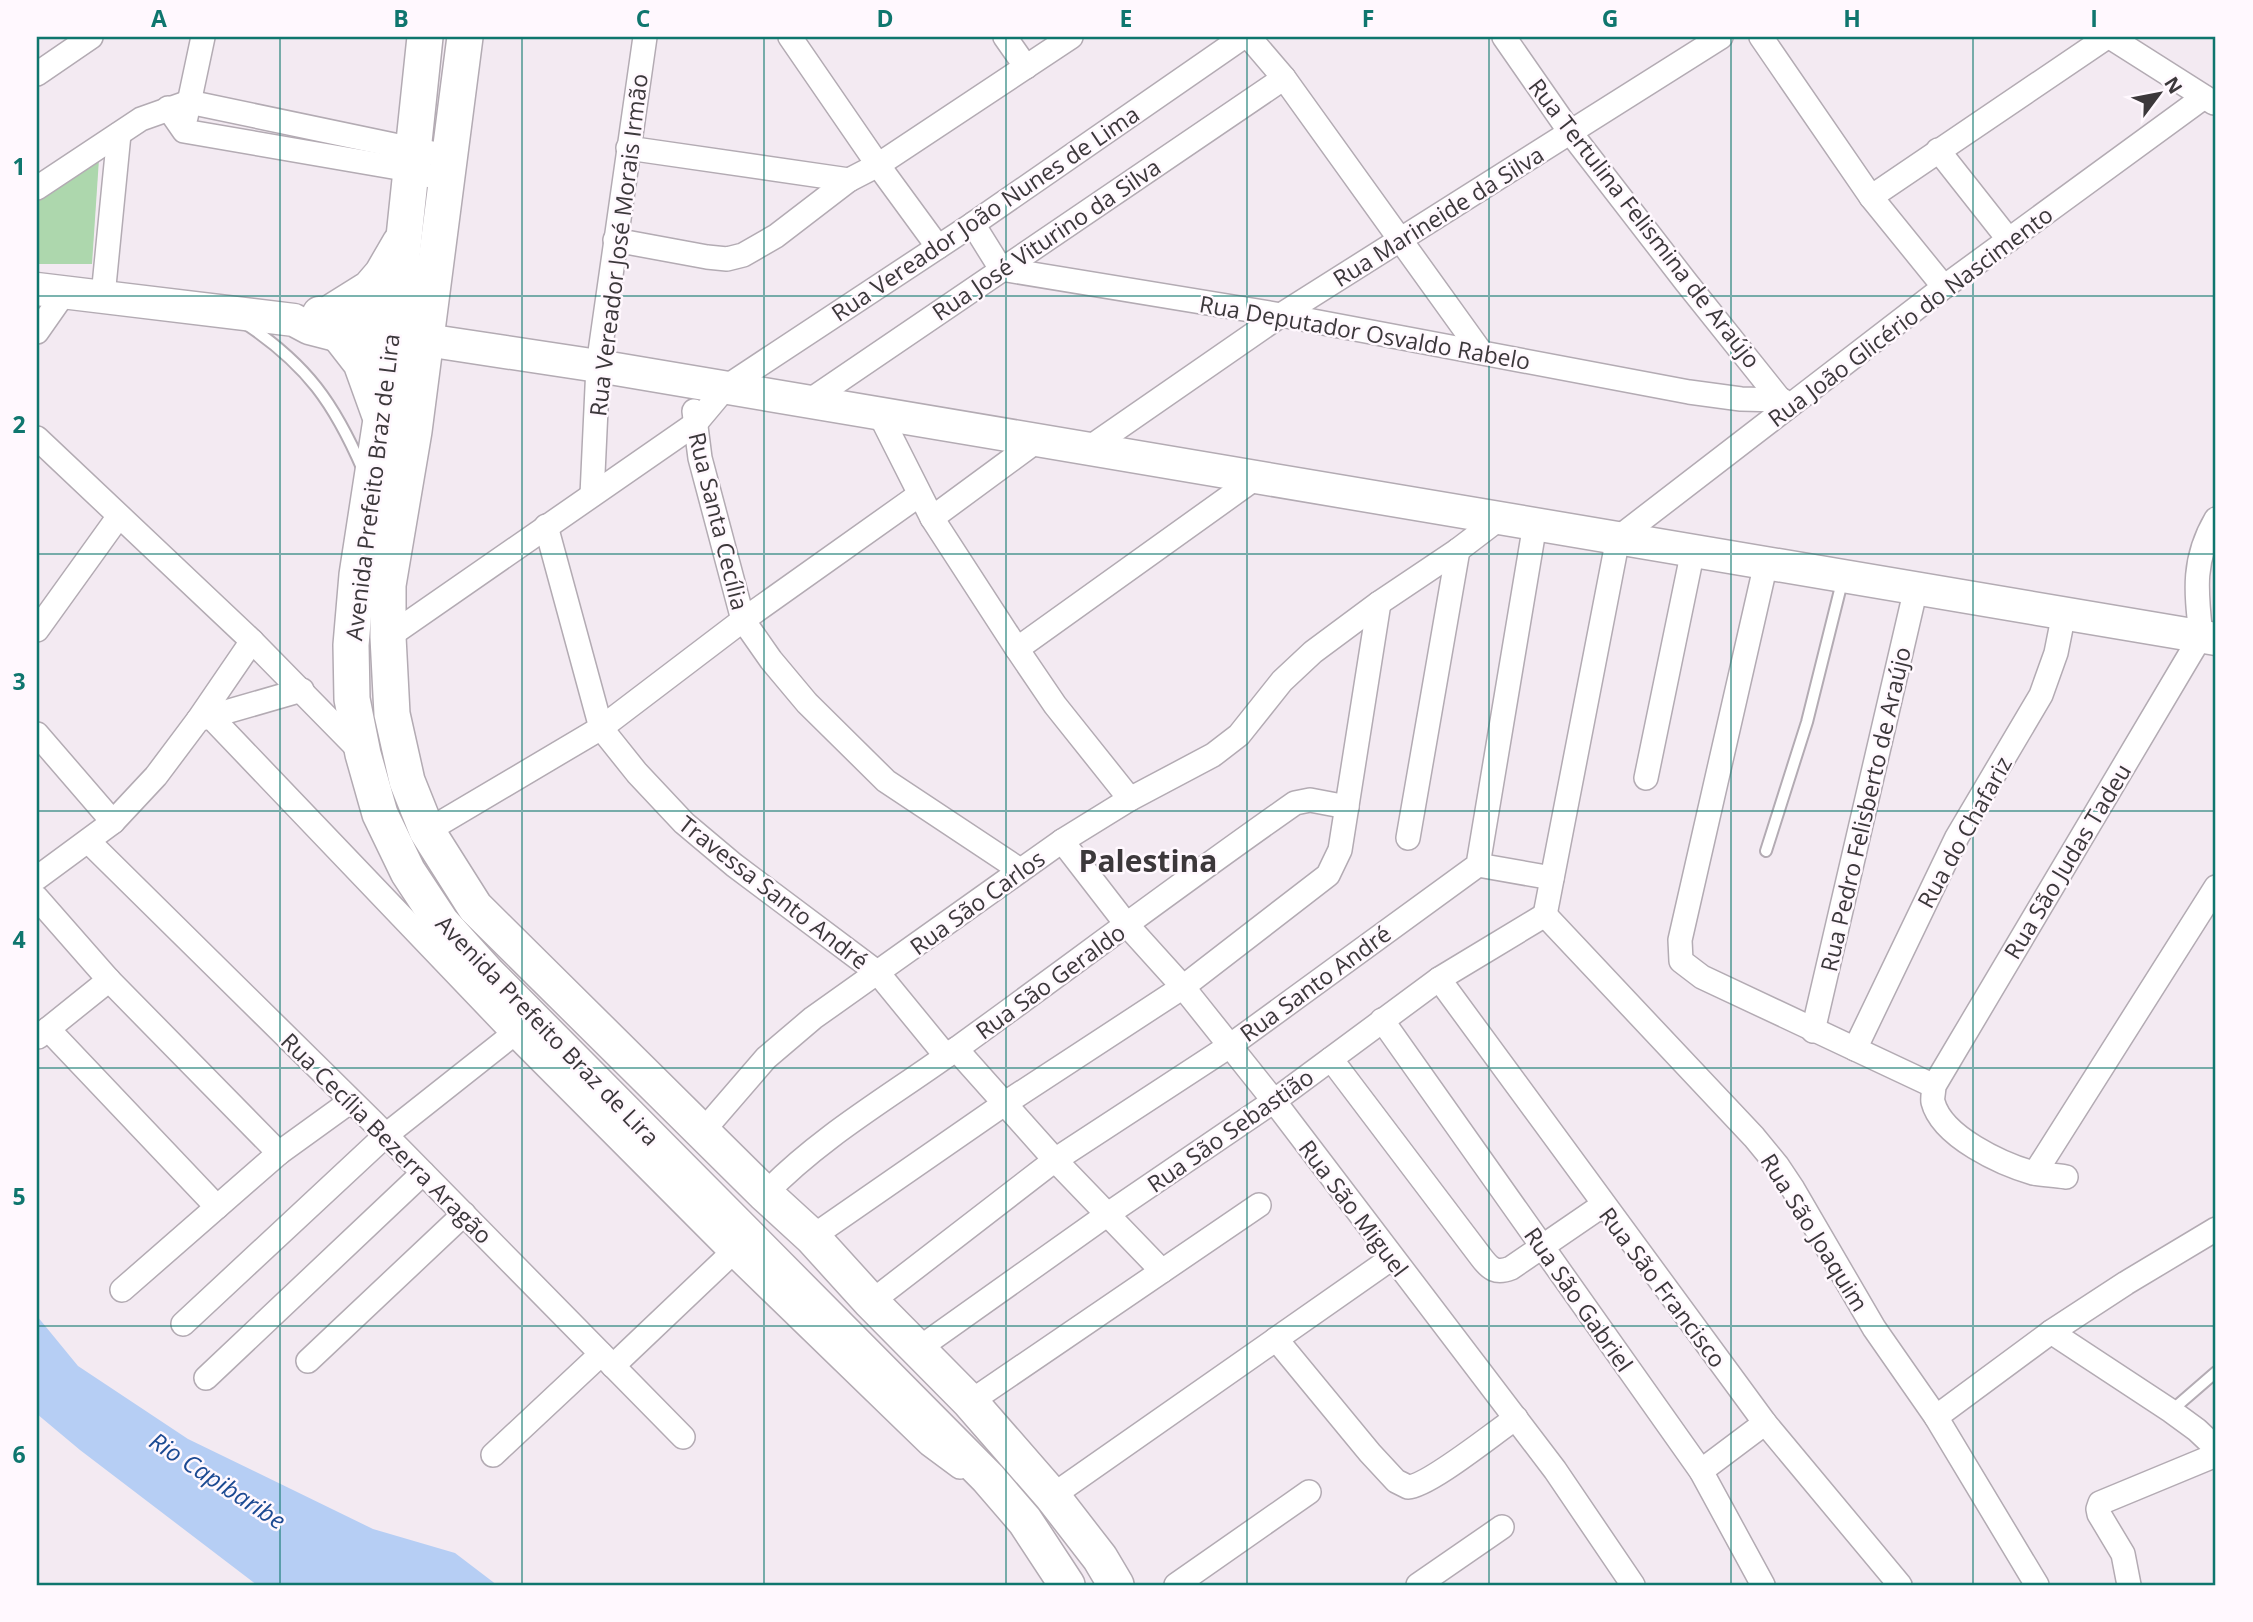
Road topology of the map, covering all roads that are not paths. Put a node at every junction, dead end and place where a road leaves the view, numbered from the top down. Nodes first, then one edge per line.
1 (91, 37) edge
2 (202, 37) edge
3 (425, 37) edge
4 (465, 37) edge
5 (645, 37) edge
6 (790, 37) edge
7 (1005, 37) edge
8 (1071, 37) edge
9 (1243, 37) edge
10 (1249, 37) edge
11 (1504, 37) edge
12 (1721, 37) edge
13 (1761, 37) edge
14 (2109, 37) edge
15 (1026, 67) junction
16 (37, 74) edge
17 (1284, 78) junction
18 (2210, 101) edge
19 (178, 105) junction
20 (1570, 132) junction
21 (120, 134) junction
22 (628, 148) junction
23 (1938, 150) junction
24 (412, 159) junction
25 (878, 165) junction
26 (449, 169) junction
27 (849, 180) junction
28 (37, 188) edge
29 (1871, 197) junction
30 (973, 224) junction
31 (405, 234) junction
32 (615, 240) junction
33 (1401, 240) junction
34 (2009, 240) junction
35 (938, 247) junction
36 (1001, 269) junction
37 (1944, 287) junction
38 (51, 291) edge
39 (103, 296) junction
40 (227, 310) junction
41 (1281, 315) junction
42 (335, 325) junction
43 (37, 332) edge
44 (404, 334) junction
45 (1481, 352) junction
46 (598, 366) junction
47 (694, 382) junction
48 (726, 387) junction
49 (809, 401) junction
50 (1784, 404) junction
51 (879, 413) junction
52 (382, 421) junction
53 (695, 424) junction
54 (37, 438) edge
55 (1038, 440) junction
56 (1089, 448) junction
57 (1257, 477) junction
58 (372, 490) junction
59 (592, 495) junction
60 (919, 495) junction
61 (118, 516) junction
62 (932, 518) junction
63 (1500, 518) junction
64 (1535, 524) junction
65 (546, 526) junction
66 (2213, 530) edge
67 (1618, 538) junction
68 (1458, 550) junction
69 (1693, 550) junction
70 (1766, 563) junction
71 (1844, 576) junction
72 (1916, 588) junction
73 (1379, 603) junction
74 (2064, 613) junction
75 (743, 620) junction
76 (37, 630) edge
77 (388, 637) junction
78 (2208, 637) edge
79 (252, 641) junction
80 (1017, 649) junction
81 (302, 690) junction
82 (204, 718) junction
83 (601, 728) junction
84 (37, 734) edge
85 (363, 754) junction
86 (1646, 778) dead end
87 (1130, 799) junction
88 (1347, 807) junction
89 (114, 822) junction
90 (427, 831) junction
91 (1408, 838) dead end
92 (88, 841) junction
93 (1062, 841) junction
94 (1766, 851) dead end
95 (1478, 865) junction
96 (1020, 870) junction
97 (37, 878) edge
98 (1552, 878) junction
99 (2216, 887) edge
100 (37, 898) edge
101 (1545, 915) junction
102 (1127, 925) junction
103 (878, 973) junction
104 (1439, 979) junction
105 (109, 980) junction
106 (1183, 987) junction
107 (1382, 1020) junction
108 (523, 1026) junction
109 (1813, 1031) junction
110 (42, 1034) edge
111 (1231, 1045) junction
112 (1855, 1049) junction
113 (951, 1053) junction
114 (1331, 1059) junction
115 (1934, 1086) junction
116 (351, 1101) junction
117 (1274, 1101) junction
118 (1004, 1104) junction
119 (703, 1131) junction
120 (386, 1135) junction
121 (279, 1153) junction
122 (1055, 1160) junction
123 (423, 1173) junction
124 (2035, 1173) junction
125 (2066, 1177) dead end
126 (765, 1194) junction
127 (1259, 1205) dead end
128 (1603, 1205) junction
129 (217, 1207) junction
130 (464, 1214) junction
131 (1108, 1214) junction
132 (2216, 1229) edge
133 (812, 1237) junction
134 (1542, 1247) junction
135 (732, 1253) junction
136 (1392, 1258) junction
137 (1162, 1271) junction
138 (122, 1290) dead end
139 (871, 1302) junction
140 (183, 1324) dead end
141 (2051, 1332) junction
142 (1276, 1339) junction
143 (918, 1349) junction
144 (607, 1360) junction
145 (308, 1362) dead end
146 (2216, 1372) edge
147 (206, 1378) dead end
148 (970, 1402) junction
149 (2171, 1411) junction
150 (1516, 1418) junction
151 (1936, 1418) junction
152 (1765, 1423) junction
153 (683, 1437) dead end
154 (2216, 1448) edge
155 (493, 1455) dead end
156 (2216, 1455) edge
157 (1701, 1471) junction
158 (988, 1478) junction
159 (1309, 1492) dead end
160 (1052, 1496) junction
161 (1502, 1527) dead end
162 (1068, 1585) edge
163 (1116, 1585) edge
164 (1176, 1585) edge
165 (1418, 1585) edge
166 (1633, 1585) edge
167 (1763, 1585) edge
168 (1900, 1585) edge
169 (2037, 1585) edge
170 (2129, 1585) edge

1 - 16 street
2 - 19 street
3 - 24 main road, Avenida Prefeito Braz de Lira
4 - 26 main road, Avenida Prefeito Braz de Lira
5 - 22 street, Rua Vereador José Morais Irmão
6 - 25 street
7 - 15 street
8 - 15 street
9 - 30 street, Rua Vereador João Nunes de Lima
10 - 17 street
11 - 20 street, Rua Tertulina Felismina de Araújo
12 - 20 street, Rua Marineide da Silva
13 - 29 street
14 - 18 street
14 - 23 street
15 - 25 street
17 - 33 street
17 - 36 street, Rua José Viturino da Silva
18 - 34 street, Rua João Glicério do Nascimento
19 - 21 street
19 - 24 street
19 - 24 street
20 - 33 street, Rua Marineide da Silva
20 - 50 street, Rua Tertulina Felismina de Araújo
21 - 28 street
21 - 39 street
22 - 27 street
22 - 32 street, Rua Vereador José Morais Irmão
23 - 29 street
23 - 34 street
24 - 26 street
24 - 31 main road, Avenida Prefeito Braz de Lira
25 - 27 street
25 - 35 street
26 - 44 main road, Avenida Prefeito Braz de Lira
27 - 32 street
29 - 37 street
30 - 35 street, Rua Vereador João Nunes de Lima
30 - 36 street
31 - 42 main road
31 - 44 main road, Avenida Prefeito Braz de Lira
32 - 46 street, Rua Vereador José Morais Irmão
33 - 41 street, Rua Marineide da Silva
33 - 45 street
34 - 37 street, Rua João Glicério do Nascimento
35 - 48 street, Rua Vereador João Nunes de Lima
36 - 41 street, Rua Deputador Osvaldo Rabelo
36 - 49 street, Rua José Viturino da Silva
37 - 50 street, Rua João Glicério do Nascimento
38 - 39 street
38 - 43 street
39 - 40 street
40 - 42 street
40 - 58 lane
41 - 45 street, Rua Deputador Osvaldo Rabelo
41 - 56 street, Rua Marineide da Silva
42 - 44 street
42 - 52 main road
44 - 46 street
44 - 52 main road, Avenida Prefeito Braz de Lira
44 - 77 main road, Avenida Prefeito Braz de Lira
45 - 50 street, Rua Deputador Osvaldo Rabelo
46 - 47 street
46 - 59 street, Rua Vereador José Morais Irmão
47 - 48 street
47 - 53 street, Rua Santa Cecília
48 - 49 street
48 - 53 street
49 - 51 street
50 - 67 street, Rua João Glicério do Nascimento
51 - 55 street
51 - 60 street
52 - 58 main road, Avenida Prefeito Braz de Lira
53 - 59 street
53 - 75 street, Rua Santa Cecília
54 - 61 street
55 - 56 street
55 - 62 street
56 - 57 street
57 - 63 street
57 - 80 street
58 - 85 main road, Avenida Prefeito Braz de Lira
59 - 65 street
60 - 62 street
60 - 75 street
61 - 76 street
61 - 79 street
62 - 80 street
63 - 64 street
63 - 68 street, Rua São Carlos
64 - 67 street
64 - 95 street
65 - 77 street
65 - 83 street, Travessa Santo André
66 - 78 street
67 - 69 street
67 - 98 street
68 - 73 street, Rua São Carlos
68 - 91 street
69 - 70 street
69 - 86 street
70 - 71 street
70 - 109 street
71 - 72 street
71 - 94 lane
72 - 74 street
72 - 109 street, Rua Pedro Felisberto de Araújo
73 - 87 street, Rua São Carlos
73 - 88 street
74 - 78 street
74 - 112 street, Rua do Chafariz
75 - 83 street
75 - 96 street, Rua Santa Cecília
77 - 90 main road, Avenida Prefeito Braz de Lira
78 - 115 street, Rua São Judas Tadeu
79 - 81 street
79 - 82 street
80 - 87 street
81 - 82 street
81 - 85 street
82 - 89 street
82 - 108 street
83 - 90 street
83 - 103 street, Travessa Santo André
84 - 89 street
85 - 108 main road, Avenida Prefeito Braz de Lira
87 - 93 street, Rua São Carlos
88 - 102 street, Rua São Geraldo
88 - 106 street
89 - 92 street
90 - 119 main road, Avenida Prefeito Braz de Lira
92 - 97 street
92 - 116 street, Rua Cecília Bezerra Aragão
93 - 96 street, Rua São Carlos
93 - 102 street, Rua São Miguel
95 - 98 street
95 - 111 street, Rua Santo André
96 - 103 street, Rua São Carlos
98 - 101 street
99 - 124 street
100 - 105 street
101 - 104 street, Rua São Sebastião
101 - 151 street, Rua São Joaquim
102 - 106 street, Rua São Miguel
102 - 113 street, Rua São Geraldo
103 - 113 street, Travessa Santo André
103 - 119 street, Rua São Carlos
104 - 107 street, Rua São Sebastião
104 - 128 street, Rua São Francisco
105 - 110 street
105 - 121 street
106 - 111 street, Rua São Miguel
106 - 118 street
107 - 114 street, Rua São Sebastião
107 - 134 street, Rua São Gabriel
108 - 120 street
108 - 135 street
108 - 158 main road, Avenida Prefeito Braz de Lira
109 - 112 street
110 - 129 street
111 - 117 street, Rua São Miguel
111 - 122 street, Rua Santo André
112 - 115 street
113 - 118 street
113 - 126 street, Rua São Geraldo
114 - 117 street, Rua São Sebastião
114 - 134 street
115 - 124 street
116 - 120 street, Rua Cecília Bezerra Aragão
116 - 121 street
117 - 131 street, Rua São Sebastião
117 - 136 street, Rua São Miguel
118 - 122 street
118 - 133 street
119 - 126 main road, Avenida Prefeito Braz de Lira
120 - 123 street, Rua Cecília Bezerra Aragão
120 - 140 street
121 - 129 street
122 - 131 street
122 - 139 street, Rua Santo André
123 - 130 street, Rua Cecília Bezerra Aragão
123 - 147 street
124 - 125 street
126 - 133 main road, Avenida Prefeito Braz de Lira
127 - 137 street
128 - 134 street
128 - 152 street, Rua São Francisco
129 - 138 street
130 - 144 street, Rua Cecília Bezerra Aragão
130 - 145 street
131 - 137 street
131 - 143 street, Rua São Sebastião
132 - 141 street
133 - 139 main road, Avenida Prefeito Braz de Lira
134 - 157 street, Rua São Gabriel
135 - 144 street
135 - 158 street
136 - 142 street
136 - 150 street, Rua São Miguel
137 - 148 street
139 - 143 main road, Avenida Prefeito Braz de Lira
141 - 149 street
141 - 151 street
142 - 150 street
142 - 160 street
143 - 148 main road, Avenida Prefeito Braz de Lira
144 - 153 street, Rua Cecília Bezerra Aragão
144 - 155 street
146 - 149 lane
148 - 160 main road, Avenida Prefeito Braz de Lira
149 - 154 street
150 - 166 street, Rua São Miguel
151 - 169 street, Rua São Joaquim
152 - 157 street
152 - 168 street, Rua São Francisco
156 - 170 street
157 - 167 street, Rua São Gabriel
158 - 162 main road, Avenida Prefeito Braz de Lira
159 - 164 street
160 - 163 main road, Avenida Prefeito Braz de Lira
161 - 165 street

